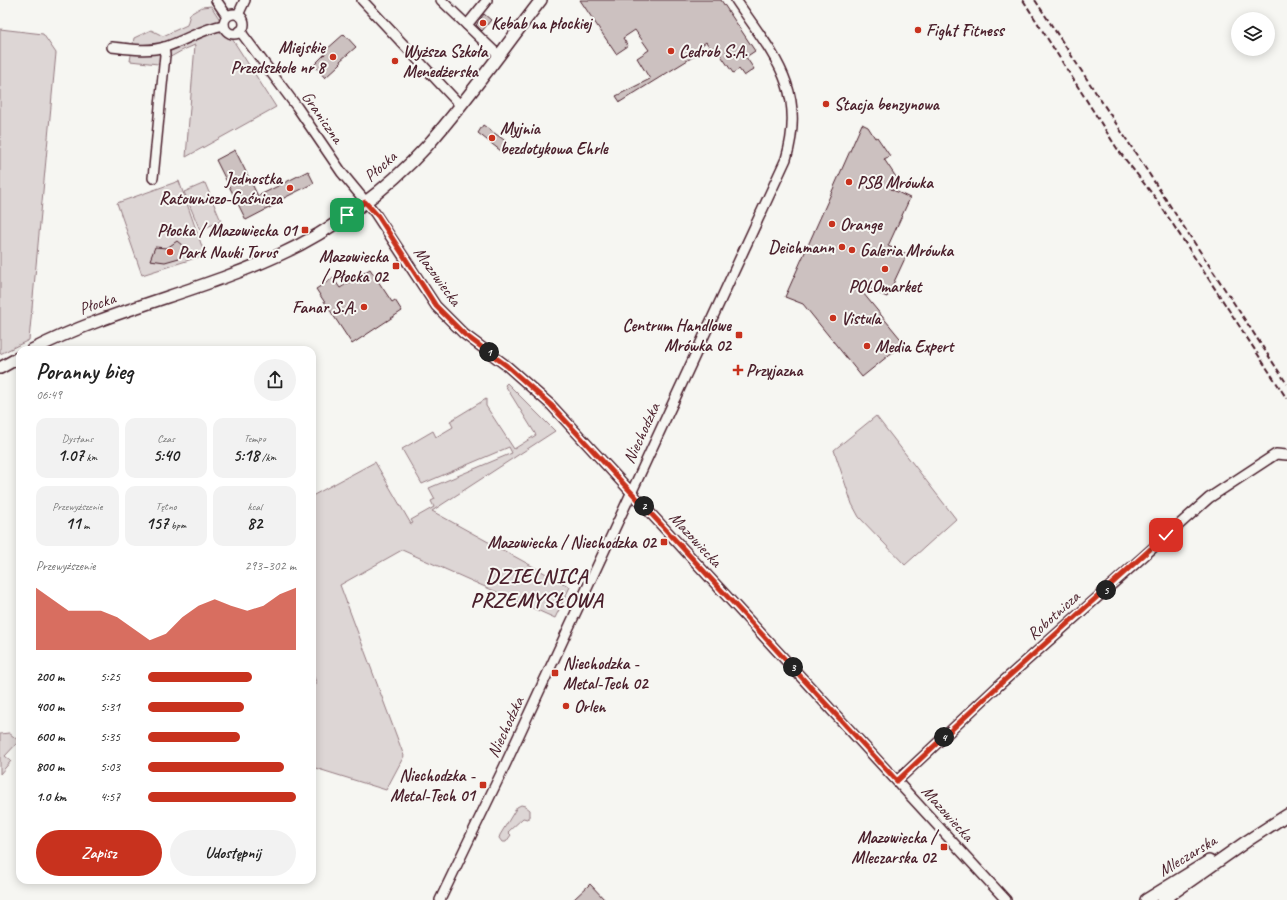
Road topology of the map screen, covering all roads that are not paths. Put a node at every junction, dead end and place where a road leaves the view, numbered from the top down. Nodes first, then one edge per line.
1 (216, 0) edge
2 (245, 0) edge
3 (362, 0) edge
4 (441, 0) edge
5 (487, 0) edge
6 (541, 0) edge
7 (736, 0) edge
8 (238, 14) junction
9 (227, 16) junction
10 (224, 25) junction
11 (467, 26) junction
12 (240, 31) junction
13 (112, 47) dead end
14 (164, 47) junction
15 (498, 55) junction
16 (460, 105) junction
17 (153, 178) dead end
18 (365, 202) junction
19 (40, 346) edge
20 (16, 359) edge
21 (0, 368) edge
22 (1287, 454) edge
23 (631, 491) junction
24 (897, 781) junction
25 (1287, 815) edge
26 (1247, 841) junction
27 (440, 900) edge
28 (1006, 900) edge
29 (1146, 900) edge
30 (1163, 900) edge

1 - 9 street
2 - 8 street
3 - 16 street
4 - 11 street
5 - 11 street
6 - 15 main road, Płocka
7 - 23 street, Niechodzka
8 - 9 street
8 - 12 street
9 - 10 street
10 - 12 street
10 - 14 street
11 - 15 street
12 - 18 street, Graniczna
13 - 14 street
14 - 17 street
15 - 16 main road, Płocka
16 - 18 main road, Płocka
18 - 19 main road, Płocka
18 - 23 street, Mazowiecka
20 - 21 main road
22 - 24 street, Robotnicza
23 - 24 street, Mazowiecka
23 - 27 street, Niechodzka
24 - 28 street, Mazowiecka
25 - 26 main road, Mleczarska
26 - 29 main road, Mleczarska
26 - 30 main road, Mleczarska

